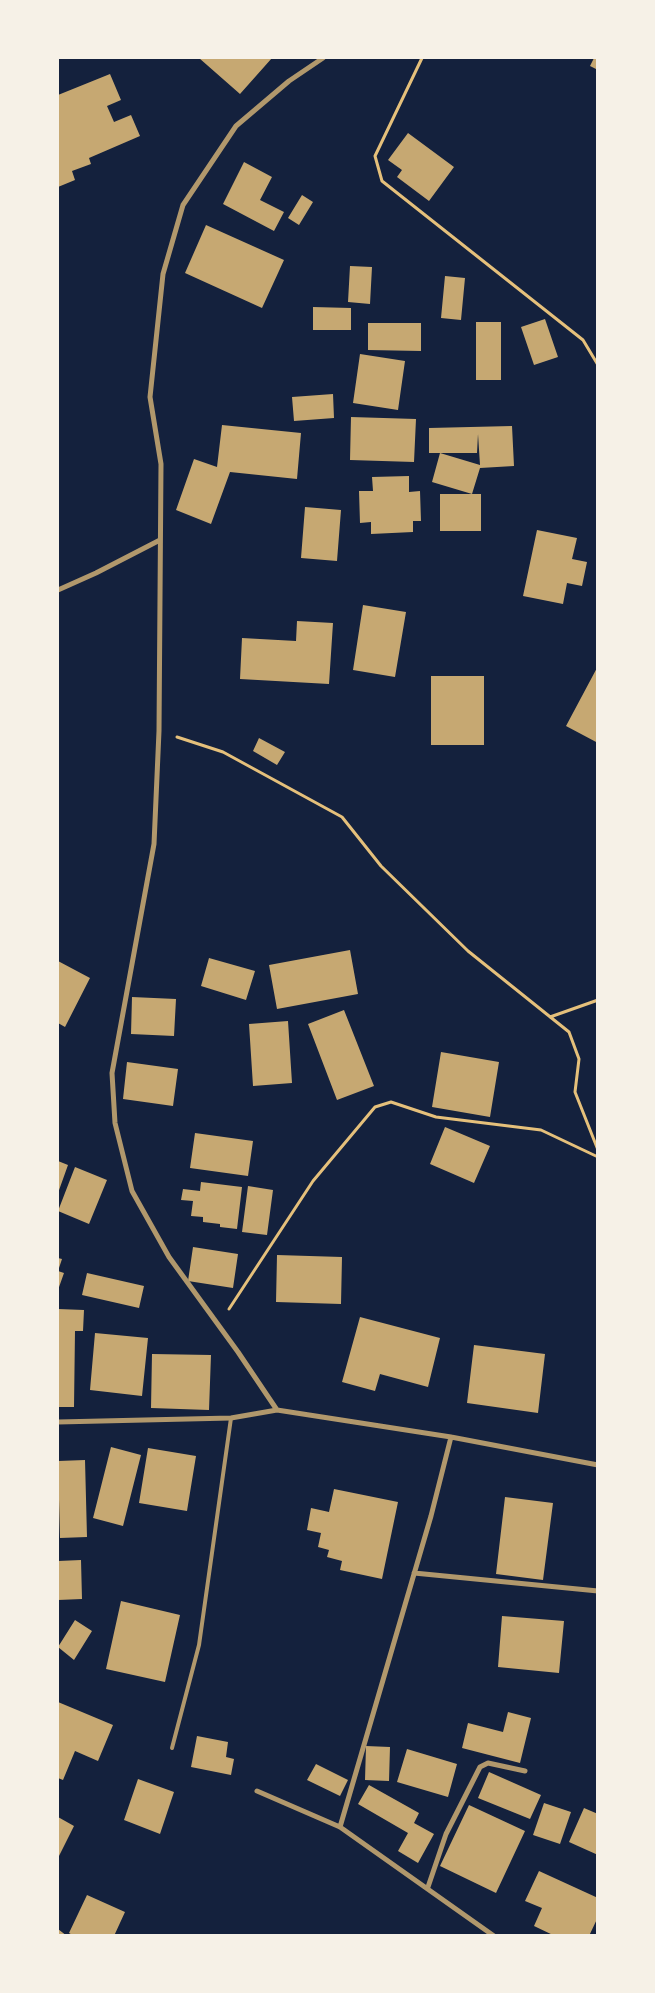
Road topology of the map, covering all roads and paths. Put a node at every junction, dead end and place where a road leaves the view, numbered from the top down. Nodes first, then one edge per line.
1 (323, 58) edge
2 (422, 58) edge
3 (598, 364) edge
4 (160, 540) junction
5 (58, 590) edge
6 (159, 731) junction
7 (598, 1000) edge
8 (550, 1017) junction
9 (598, 1150) edge
10 (598, 1156) edge
11 (218, 1324) junction
12 (277, 1410) junction
13 (231, 1418) junction
14 (58, 1422) edge
15 (451, 1437) junction
16 (598, 1465) edge
17 (414, 1573) junction
18 (598, 1591) edge
19 (172, 1748) dead end
20 (525, 1771) dead end
21 (257, 1791) dead end
22 (340, 1827) junction
23 (428, 1887) junction
24 (494, 1936) edge

1 - 4 street
2 - 3 path
4 - 5 street
4 - 6 street
6 - 8 path
6 - 11 street
7 - 8 path
8 - 9 path
10 - 11 path
11 - 12 street
12 - 13 street
12 - 15 street
13 - 14 street
13 - 19 lane
15 - 16 street
15 - 17 street
17 - 18 street
17 - 22 street
20 - 23 street
21 - 22 street
22 - 23 street
23 - 24 street

